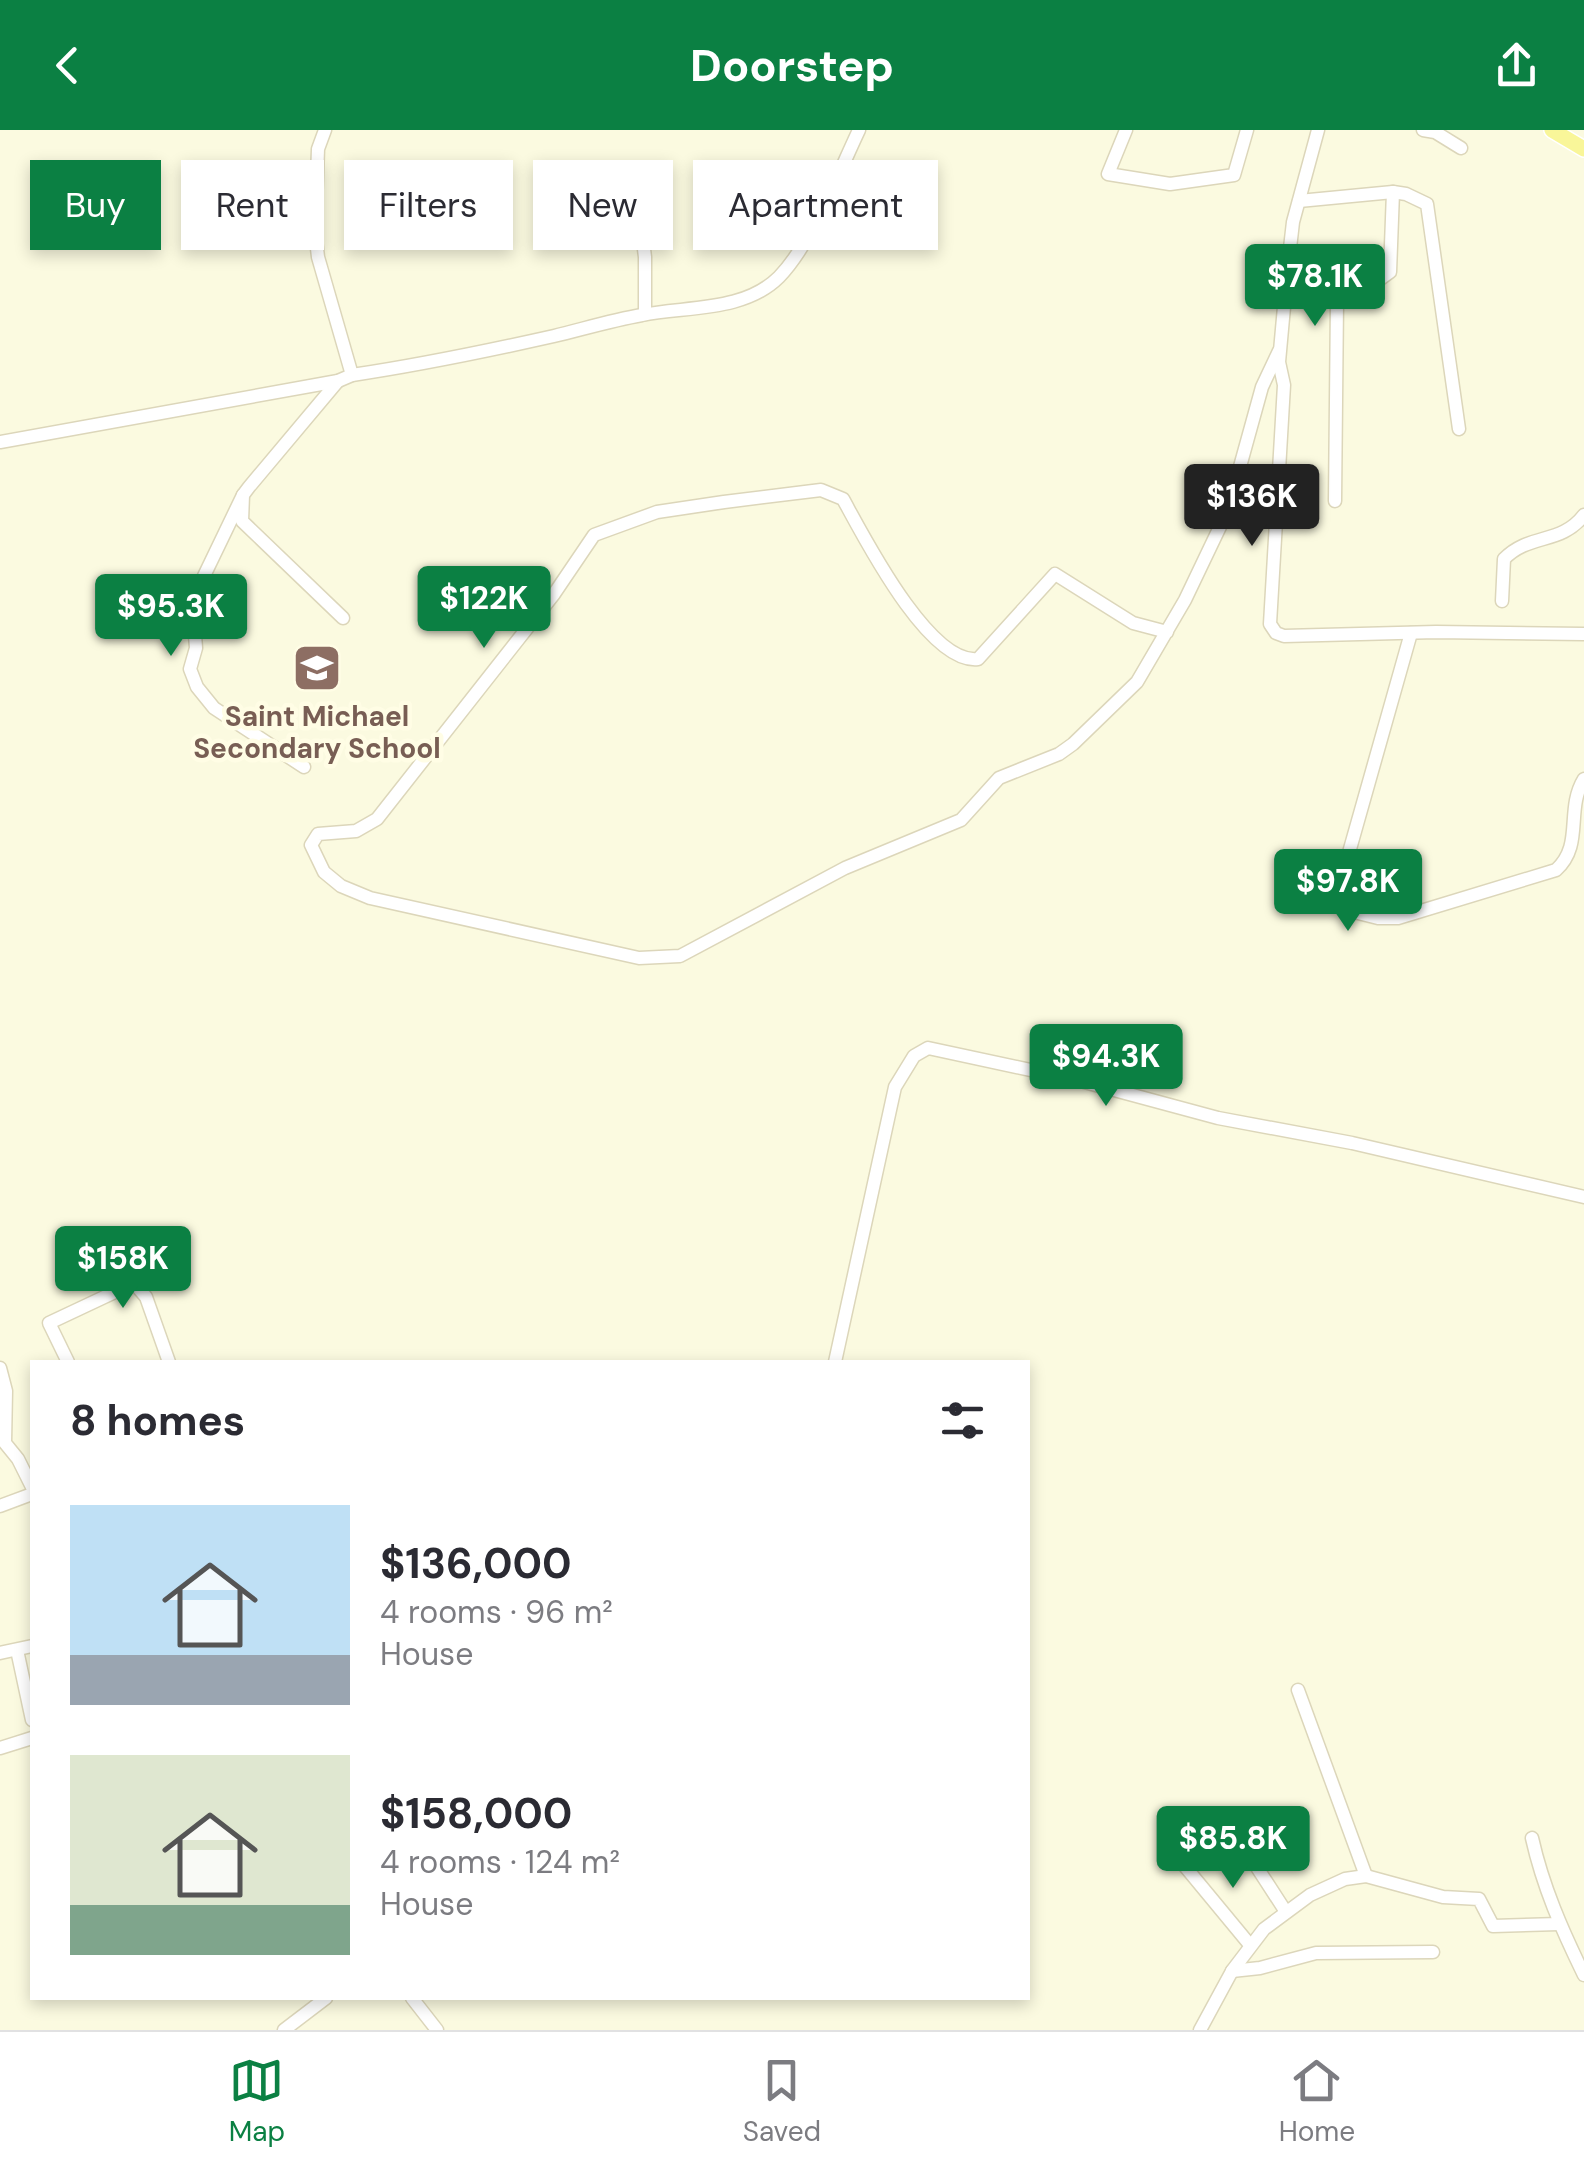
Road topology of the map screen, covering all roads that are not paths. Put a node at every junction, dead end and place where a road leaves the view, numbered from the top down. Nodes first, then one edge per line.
1 (326, 130) edge
2 (859, 130) edge
3 (1126, 130) edge
4 (1247, 130) edge
5 (1318, 130) edge
6 (1424, 130) edge
7 (1552, 130) edge
8 (1461, 148) dead end
9 (1584, 149) edge
10 (1393, 192) junction
11 (1299, 202) junction
12 (644, 250) edge
13 (644, 314) junction
14 (1279, 351) junction
15 (352, 375) junction
16 (338, 382) junction
17 (1459, 429) dead end
18 (0, 442) edge
19 (244, 495) junction
20 (1335, 501) dead end
21 (1584, 515) edge
22 (1502, 601) dead end
23 (343, 618) dead end
24 (1167, 632) junction
25 (1411, 633) junction
26 (1584, 634) edge
27 (304, 766) dead end
28 (1584, 778) edge
29 (1584, 1198) edge
30 (67, 1360) edge
31 (168, 1360) edge
32 (835, 1360) edge
33 (0, 1368) edge
34 (30, 1486) edge
35 (30, 1492) edge
36 (0, 1506) edge
37 (30, 1647) edge
38 (18, 1650) junction
39 (0, 1653) edge
40 (1298, 1690) dead end
41 (30, 1710) edge
42 (30, 1739) edge
43 (0, 1748) edge
44 (1225, 1818) dead end
45 (1532, 1838) dead end
46 (1182, 1864) dead end
47 (1366, 1876) junction
48 (1286, 1912) junction
49 (1559, 1924) junction
50 (1250, 1945) junction
51 (1434, 1952) dead end
52 (1232, 1971) junction
53 (1584, 1975) edge
54 (323, 2000) edge
55 (415, 2000) edge
56 (284, 2030) edge
57 (436, 2030) edge
58 (1200, 2030) edge

1 - 15 street
2 - 13 street
3 - 4 street
5 - 11 street
6 - 8 street
7 - 9 main road
10 - 11 street
10 - 17 street
10 - 20 street
11 - 14 street
12 - 13 street
13 - 15 street
14 - 24 street
14 - 25 street
15 - 16 street
16 - 18 street
16 - 19 street
19 - 23 street
19 - 27 street
21 - 22 street
24 - 24 street
25 - 26 street
25 - 28 street
29 - 32 street
30 - 31 street
33 - 34 street
35 - 36 street
37 - 38 street
38 - 39 street
38 - 41 street
40 - 47 street
42 - 43 street
44 - 48 street
45 - 49 street
46 - 50 street
47 - 48 street
47 - 49 street
48 - 50 street
49 - 53 street
50 - 52 street
51 - 52 street
52 - 58 street
54 - 56 street
55 - 57 street

